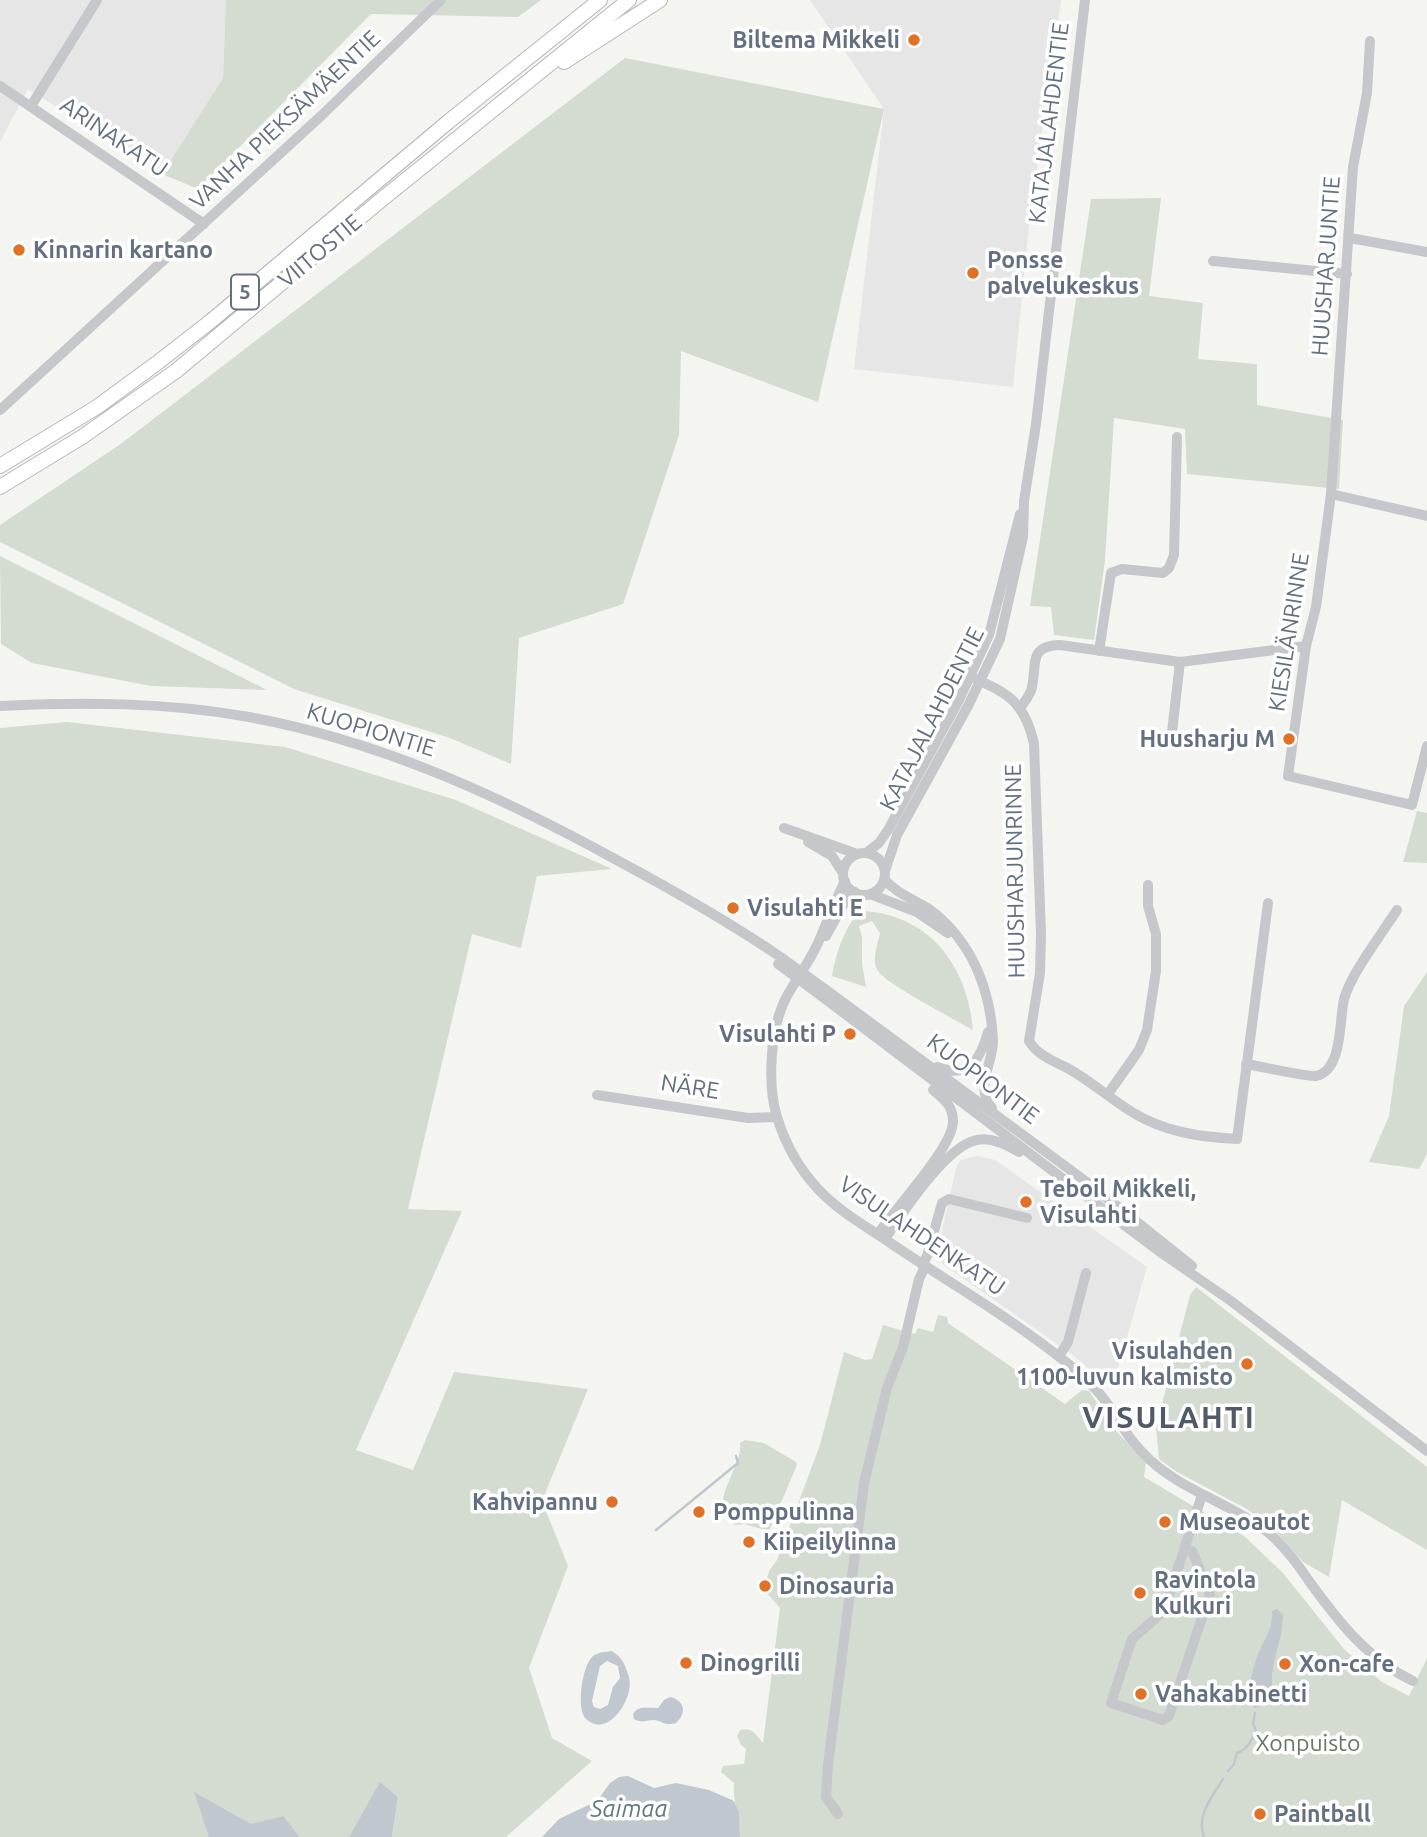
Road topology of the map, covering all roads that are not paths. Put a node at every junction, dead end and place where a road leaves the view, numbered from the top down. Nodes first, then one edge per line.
1 (97, 0) edge
2 (441, 0) edge
3 (600, 0) edge
4 (629, 0) edge
5 (660, 0) edge
6 (1085, 0) edge
7 (1370, 41) dead end
8 (0, 86) edge
9 (31, 106) junction
10 (487, 113) junction
11 (204, 224) junction
12 (1350, 238) junction
13 (1427, 252) edge
14 (1213, 261) dead end
15 (1347, 274) junction
16 (0, 410) edge
17 (1177, 437) dead end
18 (0, 466) edge
19 (0, 487) edge
20 (1331, 494) junction
21 (1427, 516) edge
22 (1306, 646) junction
23 (1099, 651) junction
24 (1180, 662) junction
25 (976, 679) junction
26 (0, 706) edge
27 (1021, 707) junction
28 (1171, 741) dead end
29 (1427, 746) edge
30 (861, 854) junction
31 (885, 875) junction
32 (844, 877) junction
33 (1148, 885) dead end
34 (855, 892) junction
35 (870, 894) junction
36 (1268, 903) dead end
37 (1397, 911) dead end
38 (819, 942) junction
39 (963, 946) junction
40 (990, 1026) junction
41 (884, 1038) junction
42 (1246, 1064) junction
43 (1108, 1094) junction
44 (597, 1095) dead end
45 (777, 1117) junction
46 (1017, 1131) junction
47 (1074, 1186) junction
48 (1027, 1218) dead end
49 (881, 1237) junction
50 (924, 1266) junction
51 (1086, 1273) dead end
52 (1231, 1301) junction
53 (1059, 1356) junction
54 (1427, 1451) edge
55 (1202, 1494) junction
56 (1185, 1548) junction
57 (1413, 1681) dead end
58 (838, 1815) dead end

1 - 9 street
2 - 11 street, VANHA PIEKSÄMÄENTIE
3 - 18 highway, VIITOSTIE / 5
4 - 10 highway, VIITOSTIE / 5
5 - 10 highway
6 - 25 street, KATAJALAHDENTIE
7 - 12 street, HUUSHARJUNTIE
8 - 9 street, ARINAKATU
9 - 11 street, ARINAKATU
10 - 19 highway, VIITOSTIE / 5
11 - 16 street, VANHA PIEKSÄMÄENTIE
12 - 13 street
12 - 15 street, HUUSHARJUNTIE
14 - 15 street
15 - 20 street, HUUSHARJUNTIE
17 - 23 street
20 - 21 street
20 - 22 street, KIESILÄNRINNE
22 - 24 street
22 - 29 street, KIESILÄNRINNE
23 - 24 street
23 - 27 street
24 - 28 street
25 - 27 street
25 - 30 street, KATAJALAHDENTIE
25 - 31 street, KATAJALAHDENTIE
26 - 41 street, KUOPIONTIE, bridge
27 - 43 street, HUUSHARJUNRINNE
30 - 31 street
30 - 32 street
30 - 32 street
31 - 35 street
31 - 39 street
32 - 34 street
32 - 38 street, VISULAHDENKATU
33 - 43 street
34 - 35 street
34 - 38 street, VISULAHDENKATU
35 - 39 street
36 - 42 street, HUUSHARJUNRINNE
37 - 42 street
38 - 45 street, VISULAHDENKATU
39 - 40 street
40 - 41 street
40 - 46 street
41 - 46 street, KUOPIONTIE
41 - 47 street, KUOPIONTIE
41 - 49 street
42 - 43 street, HUUSHARJUNRINNE
44 - 45 street, NÄRE
45 - 49 street, VISULAHDENKATU
46 - 52 street, KUOPIONTIE
47 - 49 street
47 - 52 street, KUOPIONTIE
48 - 50 street
49 - 50 street, VISULAHDENKATU
50 - 53 street, VISULAHDENKATU
50 - 58 street
51 - 53 street
52 - 54 street, KUOPIONTIE
53 - 55 street, VISULAHDENKATU
55 - 56 street
55 - 57 street, VISULAHDENKATU
56 - 56 street

